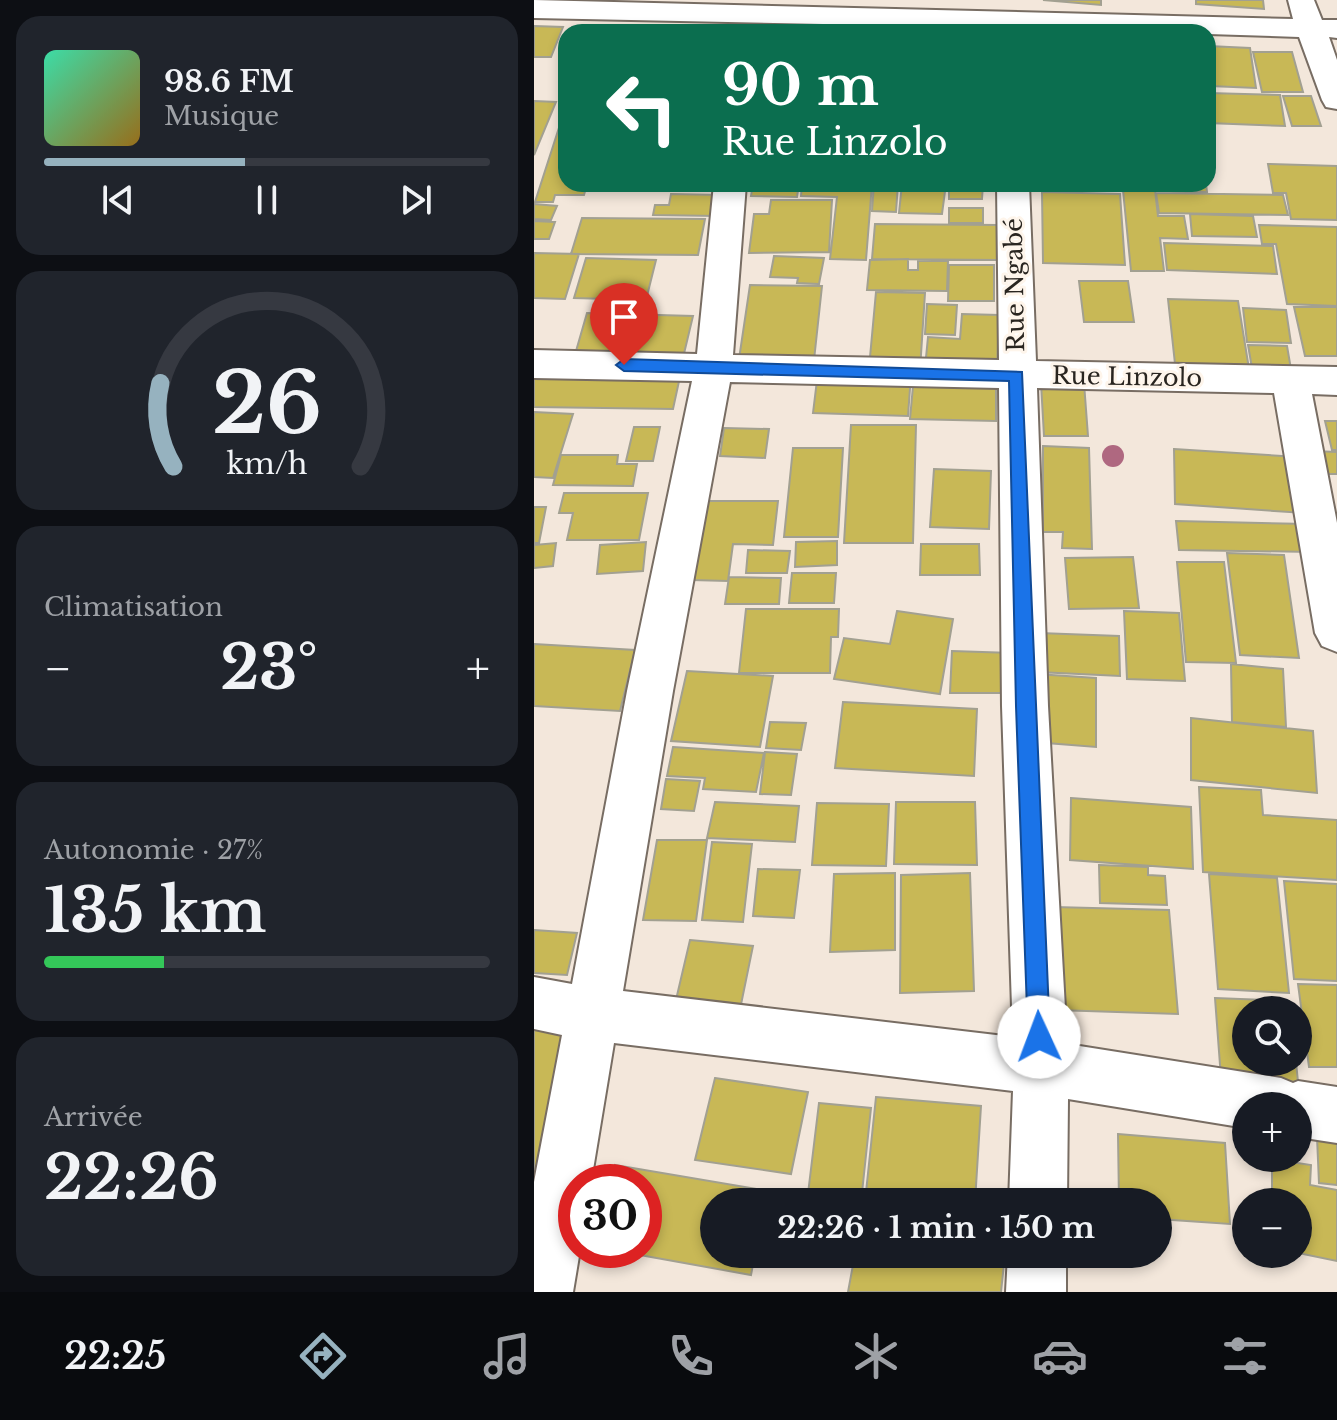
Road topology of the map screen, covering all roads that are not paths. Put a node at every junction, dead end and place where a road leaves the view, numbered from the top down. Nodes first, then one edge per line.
1 (534, 9) edge
2 (753, 15) edge
3 (1011, 18) edge
4 (1316, 19) edge
5 (1337, 100) edge
6 (729, 192) edge
7 (1013, 192) edge
8 (534, 364) edge
9 (714, 366) junction
10 (1016, 376) junction
11 (1290, 380) junction
12 (1337, 381) edge
13 (1337, 633) edge
14 (534, 1003) edge
15 (593, 1014) junction
16 (1041, 1067) junction
17 (1232, 1098) edge
18 (1312, 1111) edge
19 (1337, 1115) edge
20 (1038, 1188) edge
21 (1037, 1268) edge
22 (543, 1292) edge
23 (1036, 1292) edge

1 - 2 street
2 - 3 street
3 - 4 street
4 - 5 street
6 - 9 street
7 - 10 street, Rue Ngabé
8 - 9 street, Rue Linzolo
9 - 10 street, Rue Linzolo
9 - 15 street
10 - 11 street, Rue Linzolo
10 - 16 street, Rue Ngabé
11 - 12 street, Rue Linzolo
11 - 13 street
14 - 15 street
15 - 16 street
15 - 22 street
16 - 17 street
16 - 20 street, Rue Ngabé
18 - 19 street
21 - 23 street

